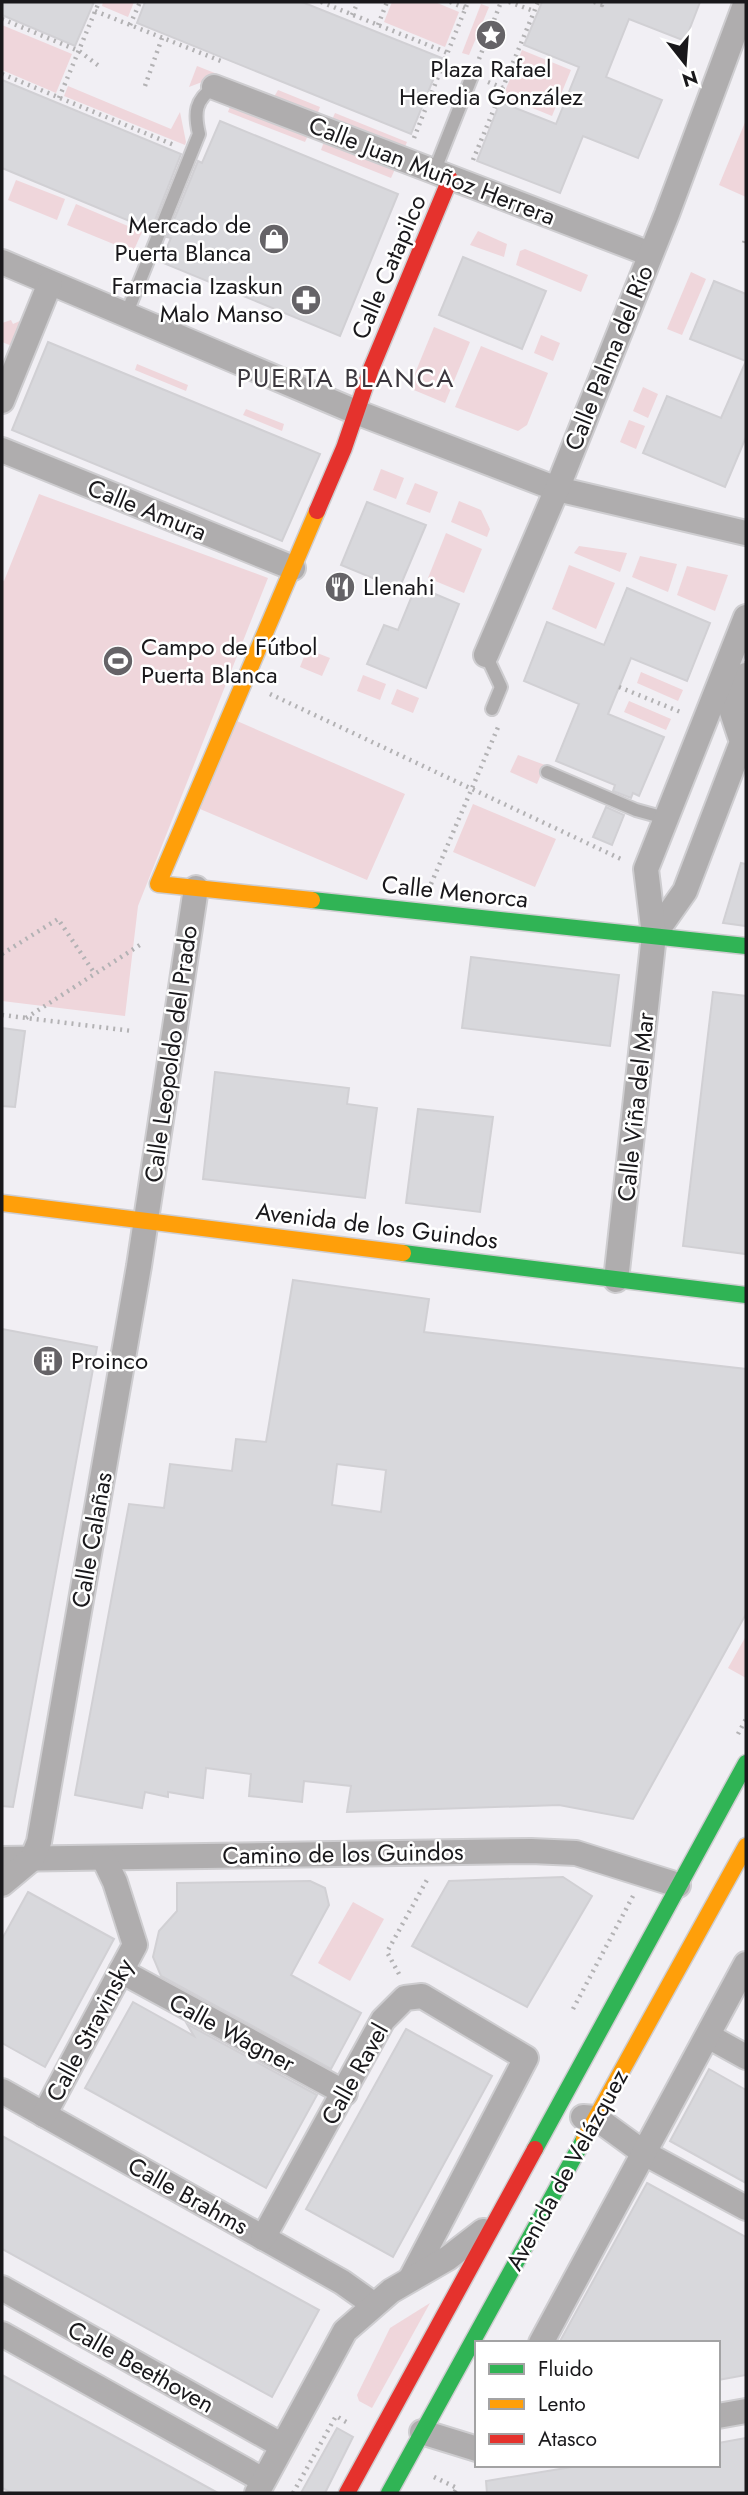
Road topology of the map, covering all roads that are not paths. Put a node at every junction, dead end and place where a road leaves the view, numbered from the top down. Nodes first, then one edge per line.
1 (746, 2) edge
2 (472, 76) road end
3 (214, 87) joint
4 (449, 178) junction
5 (650, 254) junction
6 (2, 262) edge
7 (50, 283) junction
8 (126, 315) junction
9 (2, 401) edge
10 (356, 412) junction
11 (2, 450) edge
12 (557, 489) junction
13 (746, 533) edge
14 (293, 568) junction
15 (746, 617) edge
16 (486, 655) joint
17 (746, 676) edge
18 (497, 712) road end
19 (744, 743) edge
20 (547, 772) dead end
21 (665, 818) junction
22 (196, 888) junction
23 (654, 935) junction
24 (746, 946) edge
25 (2, 1203) edge
26 (146, 1221) junction
27 (616, 1280) junction
28 (746, 1295) edge
29 (746, 1763) edge
30 (746, 1846) edge
31 (32, 1858) junction
32 (2, 1859) edge
33 (104, 1859) junction
34 (739, 1872) edge
35 (2, 1884) edge
36 (678, 1885) junction
37 (746, 1964) edge
38 (121, 1971) junction
39 (708, 2036) junction
40 (746, 2057) edge
41 (526, 2058) joint
42 (2, 2091) edge
43 (345, 2093) junction
44 (44, 2115) junction
45 (555, 2115) junction
46 (596, 2118) junction
47 (644, 2153) junction
48 (746, 2208) edge
49 (495, 2222) junction
50 (263, 2238) junction
51 (411, 2278) junction
52 (2, 2288) edge
53 (373, 2304) junction
54 (2, 2334) edge
55 (542, 2341) edge
56 (746, 2411) edge
57 (720, 2416) edge
58 (422, 2432) junction
59 (281, 2445) junction
60 (475, 2448) edge
61 (260, 2487) edge
62 (346, 2493) edge
63 (389, 2493) edge

1 - 5 street, Calle Palma del Río
2 - 4 lane, Calle Catapilco
3 - 4 street, Calle Juan Muñoz Herrera
3 - 8 lane
4 - 5 street, Calle Juan Muñoz Herrera
4 - 10 main road, Calle Catapilco
5 - 12 street, Calle Palma del Río
6 - 7 street
7 - 8 street
7 - 9 street
8 - 10 street
10 - 12 street
10 - 14 main road
11 - 14 street, Calle Amura
12 - 13 street
12 - 16 street, Calle Palma del Río
14 - 22 main road, Calle Menorca
15 - 21 street, Calle Viña del Mar
16 - 18 lane, Calle Palma del Río
17 - 19 street, Calle Viña del Mar
19 - 23 street, Calle Viña del Mar
20 - 21 lane
21 - 23 street, Calle Viña del Mar
22 - 23 main road, Calle Menorca
22 - 26 street, Calle Leopoldo del Prado
23 - 24 main road, Calle Menorca
23 - 27 street, Calle Viña del Mar
25 - 26 main road, Avenida de los Guindos
26 - 27 main road, Avenida de los Guindos
26 - 31 street, Calle Calañas
27 - 28 main road, Avenida de los Guindos
29 - 36 main road, Avenida de Velázquez
30 - 34 main road, Avenida de Velázquez
31 - 32 street, Camino de los Guindos
31 - 33 street, Camino de los Guindos
31 - 35 street
33 - 36 street, Camino de los Guindos
33 - 38 street, Calle Stravinsky
34 - 46 main road, Avenida de Velázquez
36 - 45 main road, Avenida de Velázquez
37 - 39 street
38 - 43 street, Calle Wagner
38 - 44 street, Calle Stravinsky
39 - 40 street
39 - 47 street
41 - 43 street, Calle Ravel
41 - 51 street, Avenida de Velázquez
42 - 44 street, Calle Brahms
43 - 50 street, Calle Ravel
44 - 50 street, Calle Brahms
45 - 46 street
45 - 49 main road, Avenida de Velázquez
46 - 47 street
46 - 58 main road, Avenida de Velázquez
47 - 48 street
47 - 55 street
49 - 51 street, Avenida de Velázquez
49 - 62 main road, Avenida de Velázquez
50 - 53 street, Calle Brahms
51 - 53 street, Avenida de Velázquez
52 - 59 street, Calle Beethoven
53 - 59 street, Avenida de Velázquez
54 - 61 street, Calle Beethoven
56 - 57 street
58 - 60 street
58 - 63 main road, Avenida de Velázquez
59 - 61 street, Avenida de Velázquez

